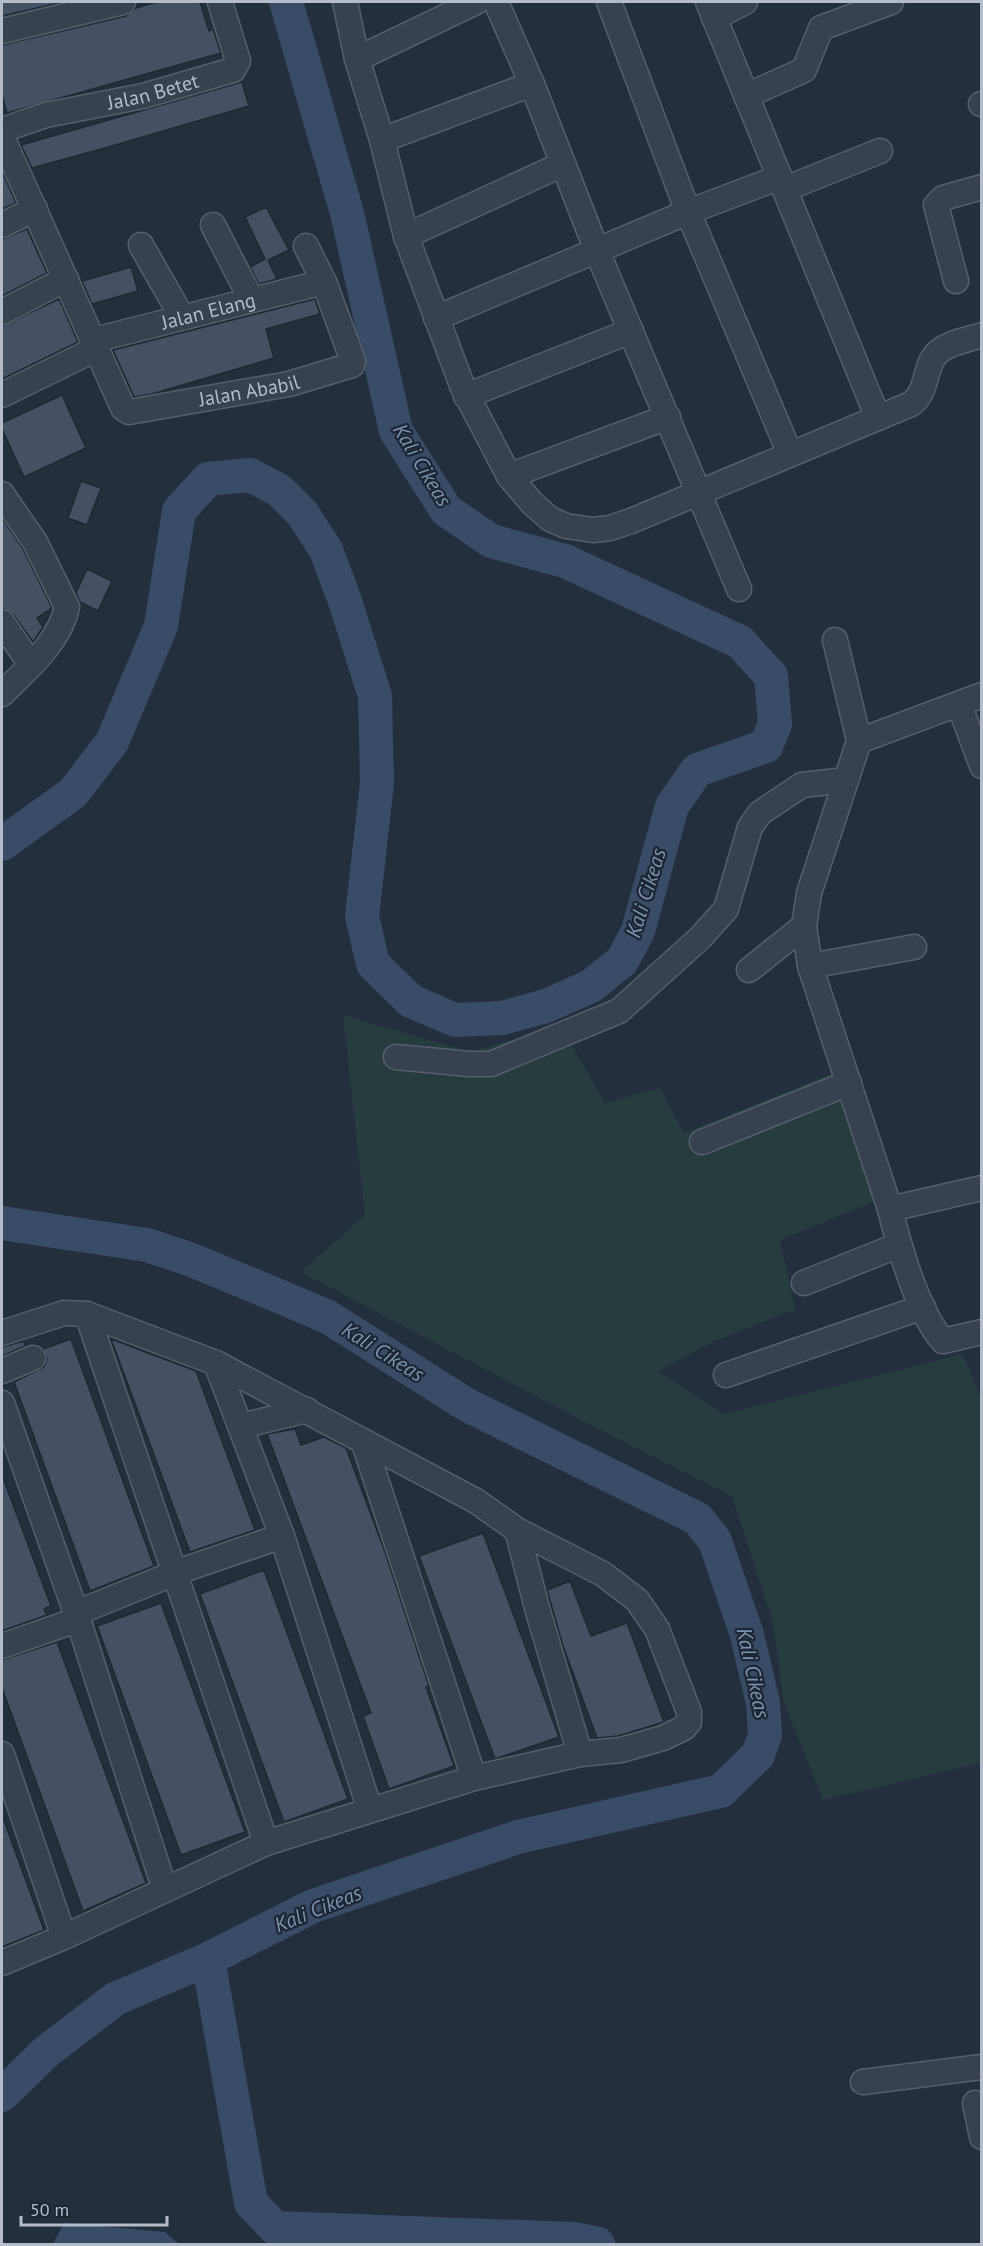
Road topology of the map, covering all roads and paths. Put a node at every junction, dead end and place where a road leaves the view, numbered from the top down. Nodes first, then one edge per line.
1 (123, 2) edge
2 (220, 2) edge
3 (345, 2) edge
4 (476, 2) edge
5 (496, 2) edge
6 (609, 2) edge
7 (745, 2) edge
8 (891, 2) edge
9 (711, 10) edge
10 (2, 31) edge
11 (357, 58) junction
12 (532, 84) junction
13 (747, 96) junction
14 (2, 130) edge
15 (2, 136) edge
16 (382, 140) junction
17 (880, 151) dead end
18 (563, 164) junction
19 (782, 183) junction
20 (981, 187) edge
21 (35, 209) junction
22 (688, 212) junction
23 (2, 225) edge
24 (213, 225) dead end
25 (406, 236) junction
26 (141, 244) dead end
27 (306, 246) dead end
28 (597, 251) junction
29 (66, 279) junction
30 (956, 281) dead end
31 (324, 282) junction
32 (251, 299) junction
33 (2, 312) edge
34 (182, 317) junction
35 (436, 318) junction
36 (631, 331) junction
37 (981, 335) edge
38 (96, 344) junction
39 (2, 395) edge
40 (466, 396) junction
41 (668, 417) junction
42 (878, 418) junction
43 (790, 454) junction
44 (509, 476) junction
45 (700, 490) junction
46 (2, 494) edge
47 (739, 589) dead end
48 (2, 622) edge
49 (835, 640) dead end
50 (31, 665) junction
51 (2, 694) edge
52 (981, 695) edge
53 (959, 704) junction
54 (859, 741) junction
55 (981, 766) edge
56 (846, 780) junction
57 (804, 926) junction
58 (914, 947) dead end
59 (810, 966) junction
60 (749, 970) dead end
61 (396, 1057) dead end
62 (849, 1083) junction
63 (702, 1142) dead end
64 (981, 1188) edge
65 (890, 1209) junction
66 (899, 1245) junction
67 (804, 1283) dead end
68 (923, 1307) junction
69 (87, 1314) junction
70 (981, 1332) edge
71 (2, 1333) edge
72 (33, 1358) dead end
73 (216, 1362) junction
74 (2, 1371) edge
75 (726, 1375) dead end
76 (2, 1403) edge
77 (307, 1410) junction
78 (241, 1426) junction
79 (364, 1443) junction
80 (517, 1530) junction
81 (282, 1536) junction
82 (175, 1572) junction
83 (76, 1613) junction
84 (2, 1646) edge
85 (2, 1754) edge
86 (580, 1754) junction
87 (474, 1778) junction
88 (370, 1810) junction
89 (266, 1843) junction
90 (165, 1890) junction
91 (64, 1937) junction
92 (2, 1963) edge
93 (981, 2067) edge
94 (863, 2082) dead end
95 (975, 2103) dead end
96 (981, 2137) edge

1 - 10 street
2 - 14 street, Jalan Betet
3 - 11 street
4 - 11 street
5 - 12 street
6 - 22 street
7 - 9 street
8 - 13 street
9 - 13 street
11 - 16 street
12 - 16 street
12 - 18 street
13 - 19 street
15 - 21 street
16 - 25 street
17 - 19 street
18 - 25 street
18 - 28 street
19 - 22 street
19 - 42 street
20 - 30 street
21 - 23 street
21 - 29 street
22 - 28 street
22 - 43 street
24 - 32 street
25 - 35 street
26 - 34 street
27 - 31 street
28 - 35 street
28 - 36 street
29 - 33 street
29 - 38 street
31 - 32 street, Jalan Elang
31 - 38 street, Jalan Ababil
32 - 34 street, Jalan Elang
34 - 38 street, Jalan Elang
35 - 40 street
36 - 40 street
36 - 41 street
37 - 42 street
38 - 39 street, Jalan Elang
40 - 44 street
41 - 44 street
41 - 45 street
42 - 43 street
43 - 45 street
44 - 45 street
45 - 47 street
46 - 50 street
48 - 50 street
49 - 54 street
50 - 51 street
52 - 53 street
53 - 54 street
53 - 55 street
54 - 56 street
56 - 57 street
56 - 61 street
57 - 59 street
57 - 60 street
58 - 59 street
59 - 62 street
62 - 63 street
62 - 65 street
64 - 65 street
65 - 66 street
66 - 67 street
66 - 68 street
68 - 70 street
68 - 75 street
69 - 71 street
69 - 73 street
69 - 82 street
72 - 74 street
73 - 77 street
73 - 78 street
76 - 83 street
77 - 78 street
77 - 79 street
78 - 81 street
79 - 80 street
79 - 87 street
80 - 86 street
80 - 86 street
81 - 82 street
81 - 88 street
82 - 83 street
82 - 89 street
83 - 84 street
83 - 90 street
85 - 91 street
86 - 87 street
87 - 88 street
88 - 89 street
89 - 90 street
90 - 91 street
91 - 92 street
93 - 94 street
95 - 96 street

